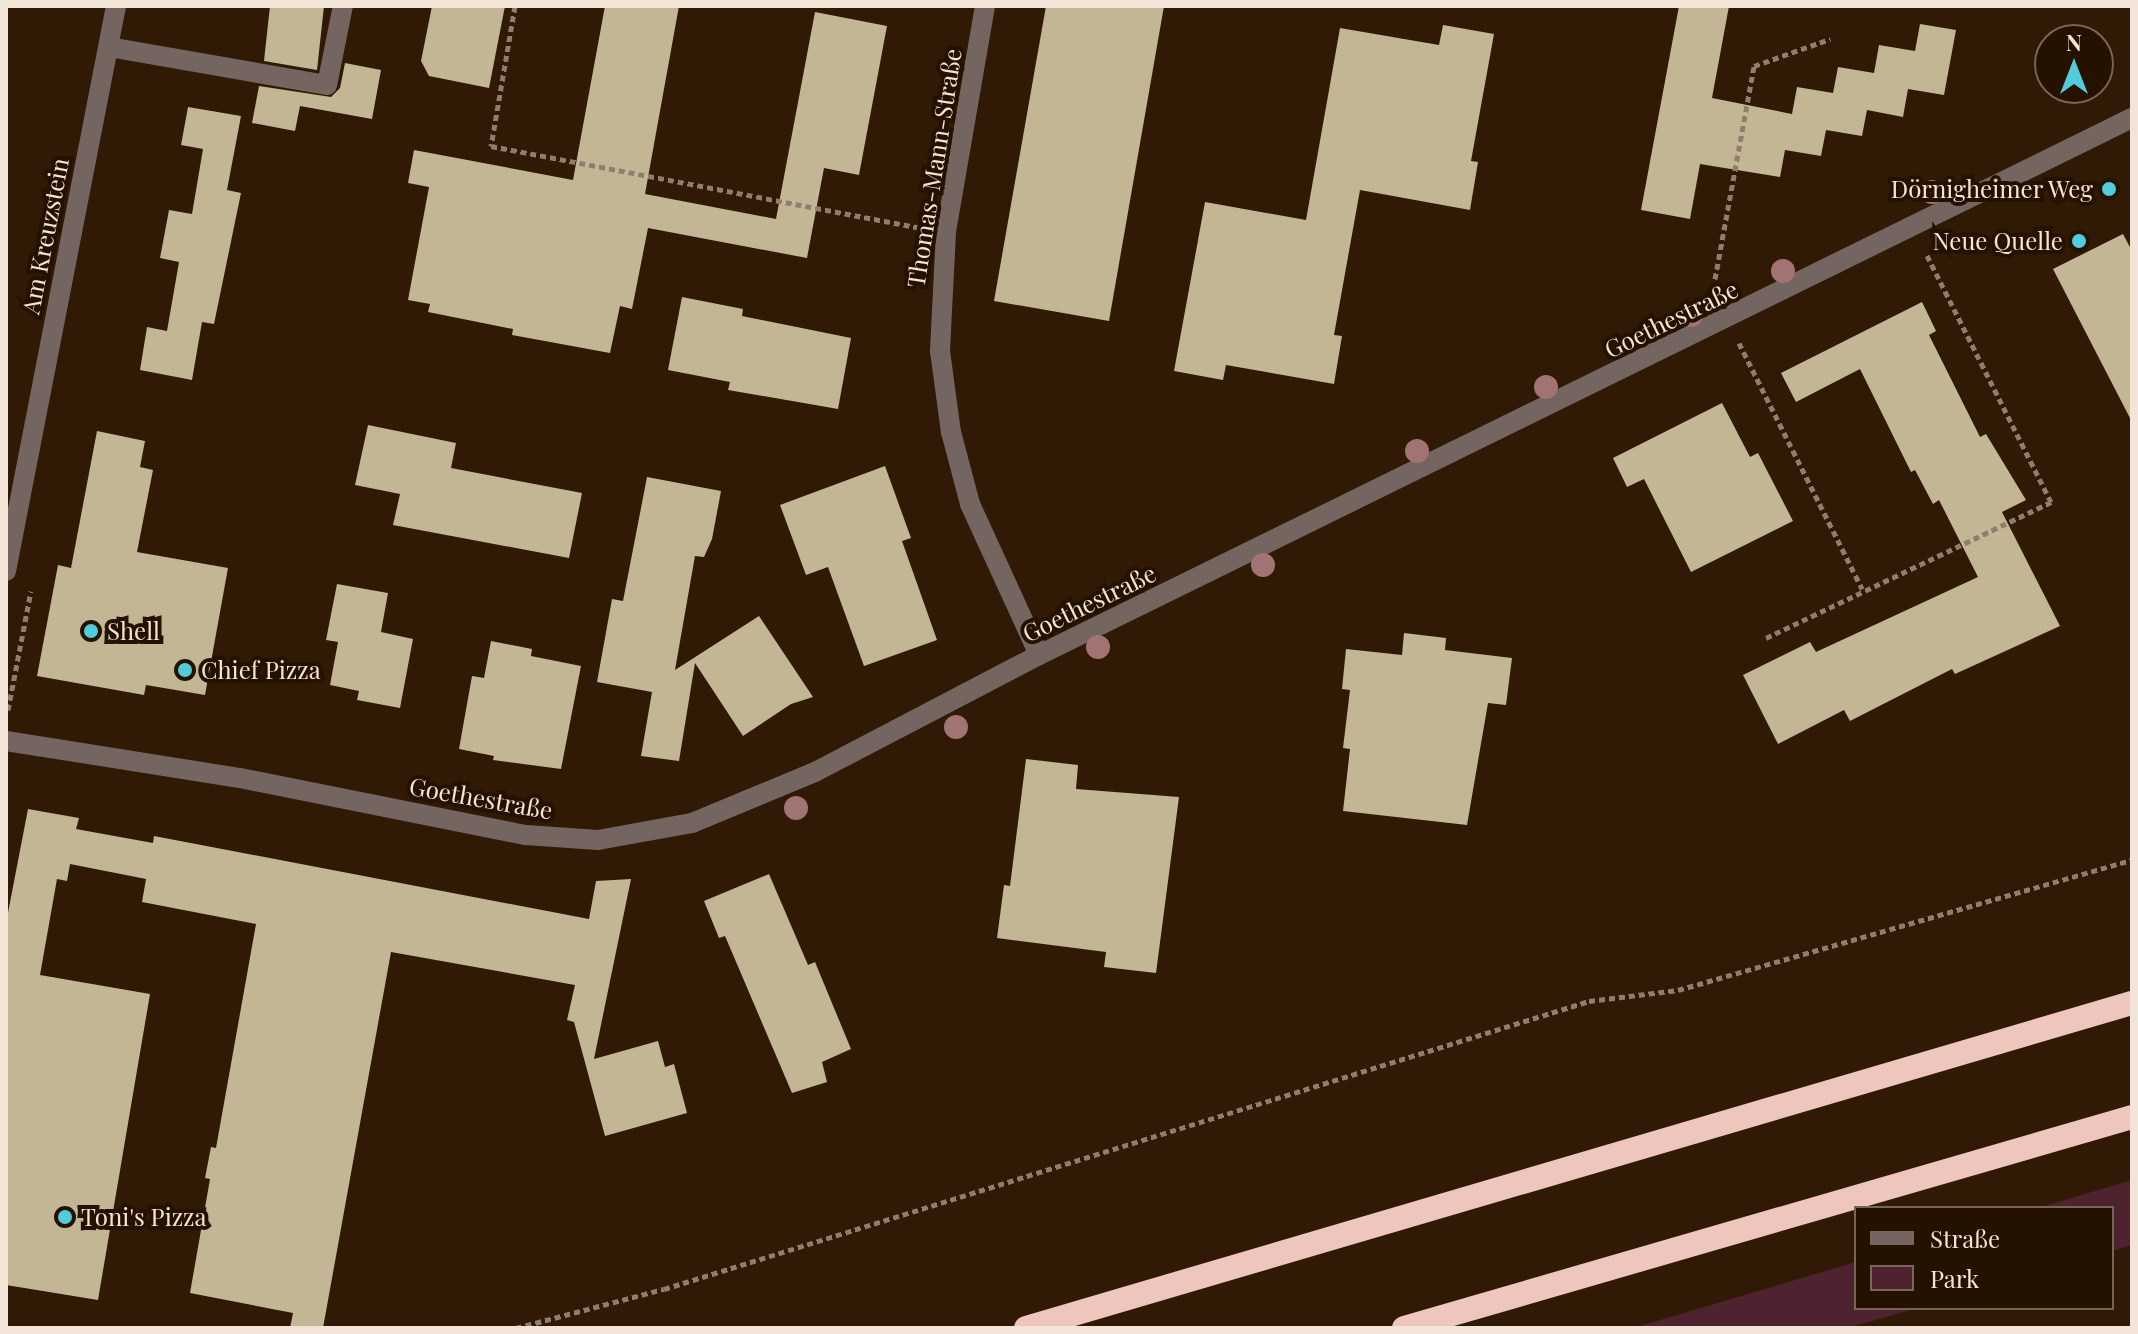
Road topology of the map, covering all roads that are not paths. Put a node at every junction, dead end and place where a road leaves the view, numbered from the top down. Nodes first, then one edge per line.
1 (116, 6) edge
2 (343, 6) edge
3 (985, 6) edge
4 (109, 47) junction
5 (2132, 118) edge
6 (6, 571) edge
7 (1039, 655) junction
8 (6, 741) edge
9 (2132, 1003) edge
10 (2132, 1117) edge
11 (1026, 1328) edge
12 (1404, 1328) edge

1 - 4 street, Am Kreuzstein
2 - 4 street
3 - 7 street, Thomas-Mann-Straße
4 - 6 street, Am Kreuzstein
5 - 7 street, Goethestraße
7 - 8 street, Goethestraße
9 - 11 highway
10 - 12 highway

